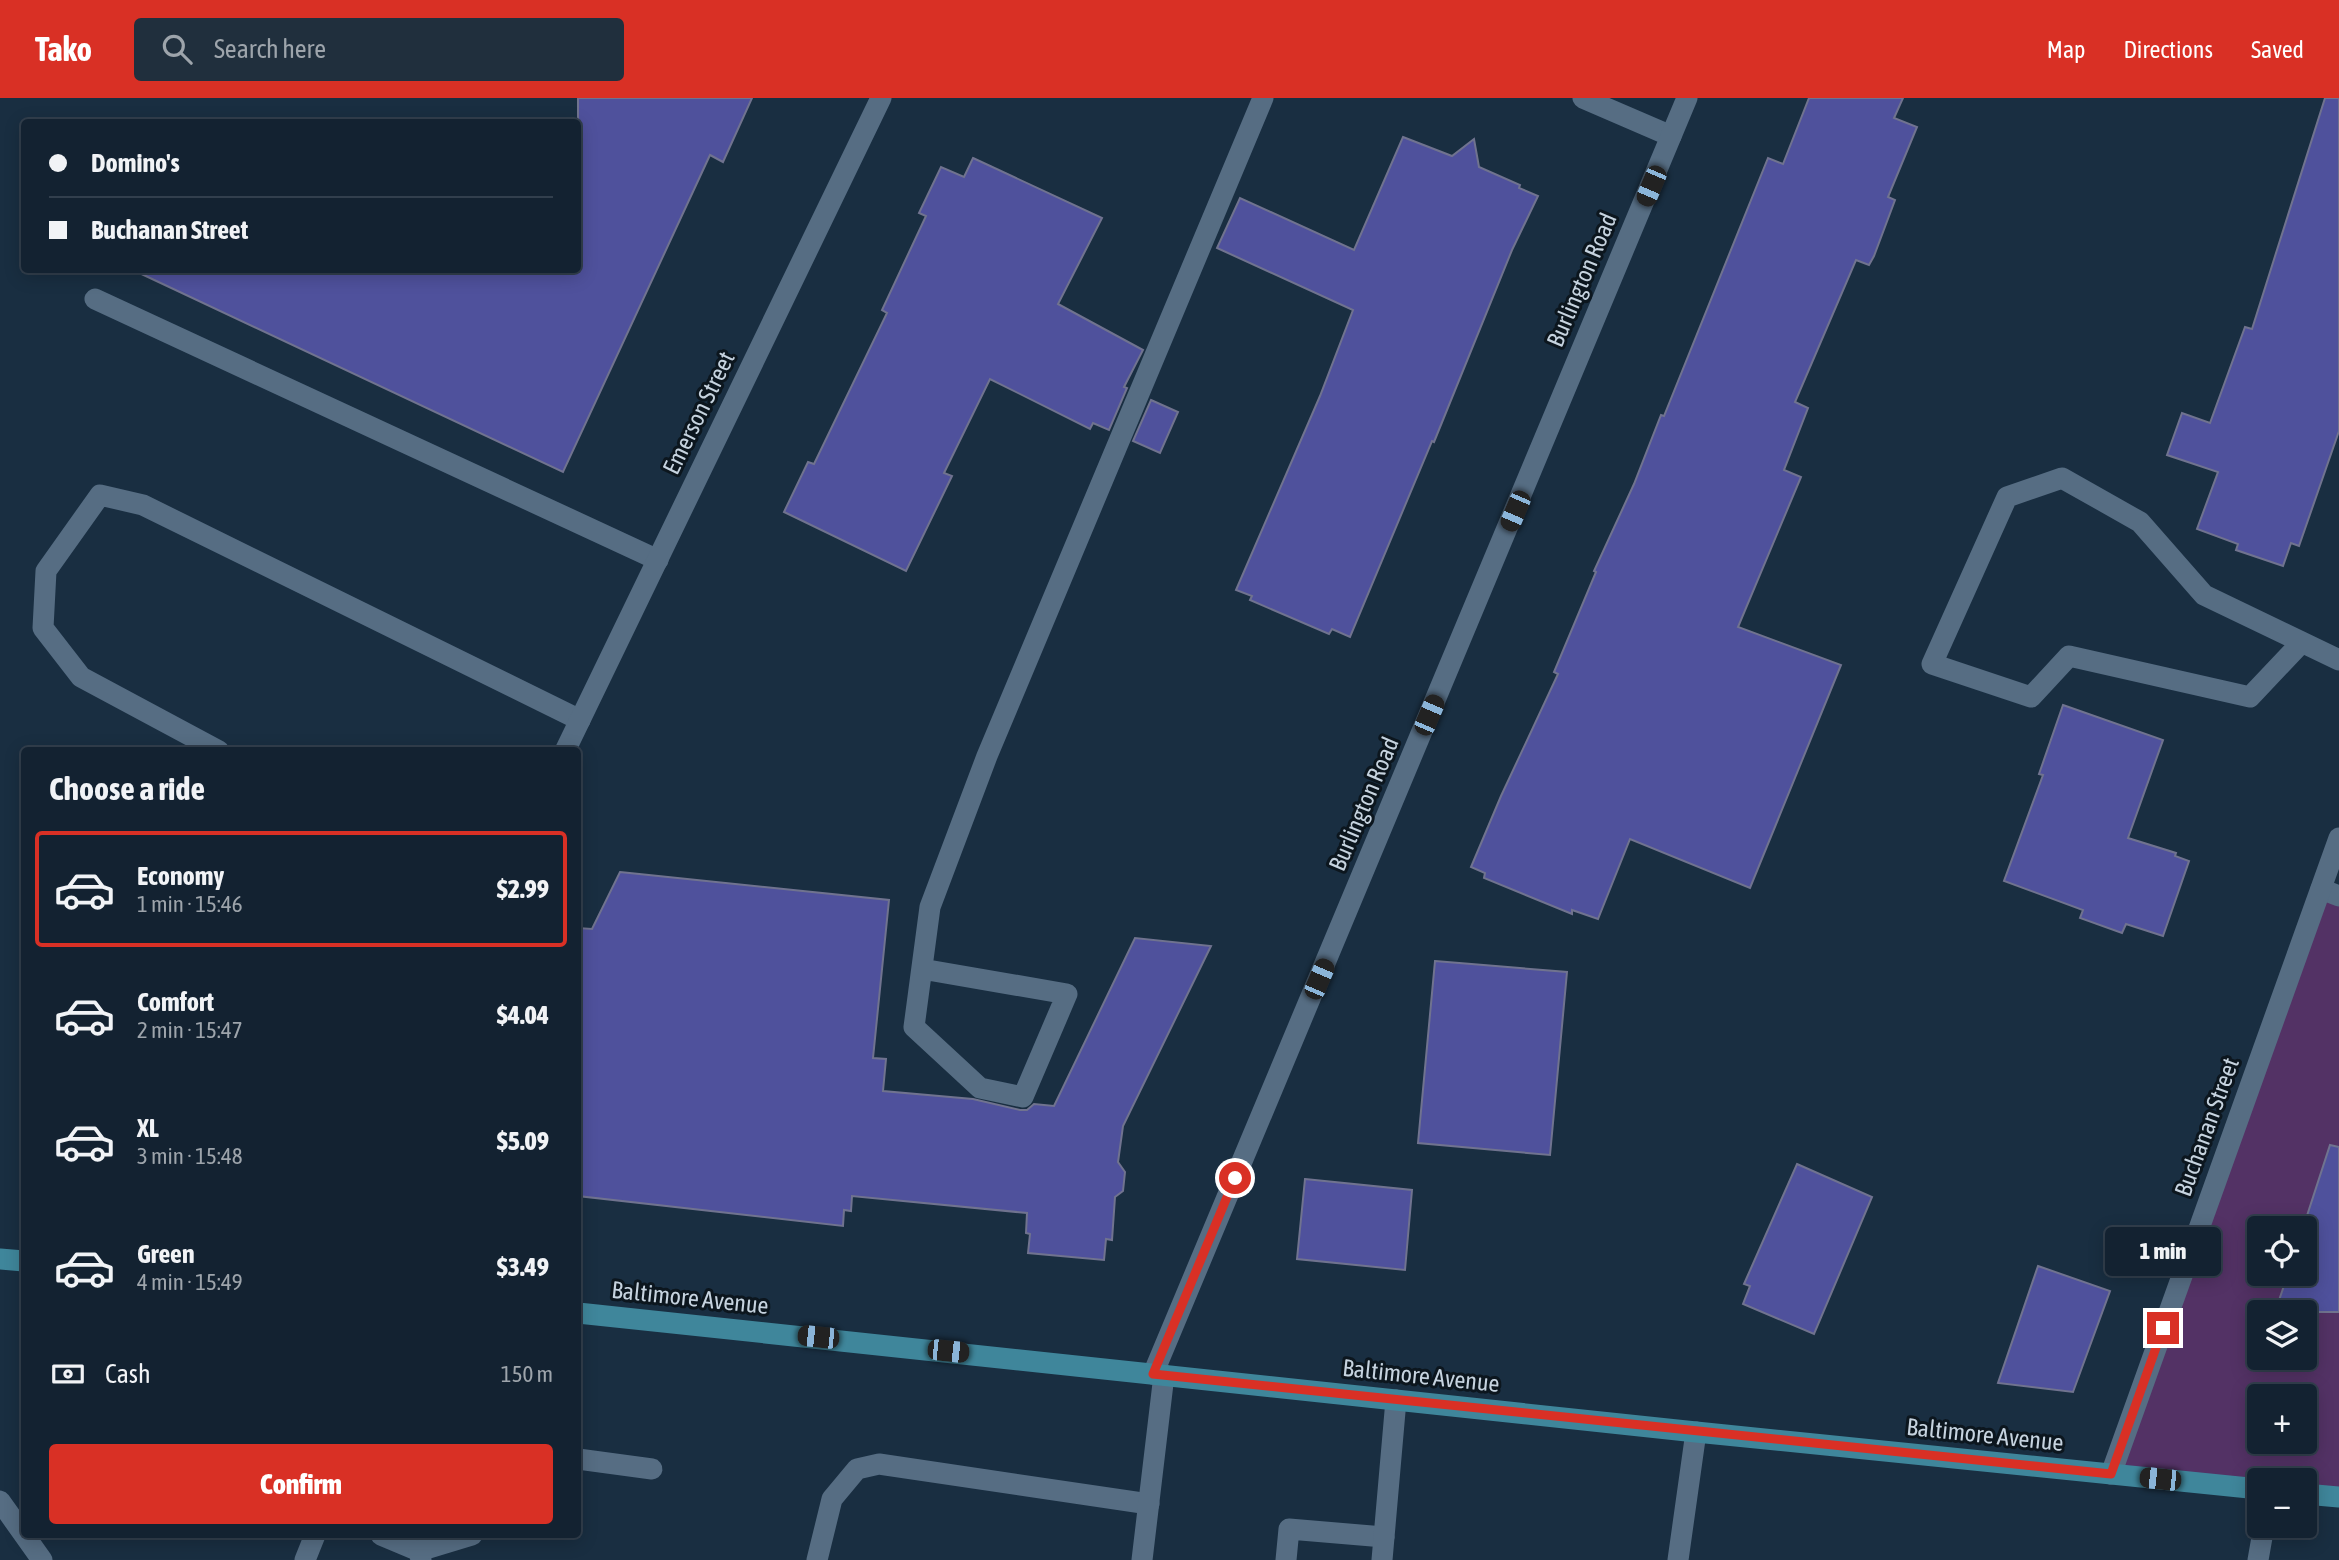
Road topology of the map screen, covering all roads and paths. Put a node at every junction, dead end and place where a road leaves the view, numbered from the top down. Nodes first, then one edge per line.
1 (881, 98) edge
2 (1264, 98) edge
3 (1583, 98) edge
4 (1687, 98) edge
5 (1671, 136) junction
6 (94, 299) dead end
7 (658, 560) junction
8 (2302, 642) junction
9 (2339, 660) edge
10 (580, 720) junction
11 (212, 747) edge
12 (567, 747) edge
13 (2339, 838) edge
14 (2330, 893) edge
15 (922, 969) junction
16 (0, 1259) edge
17 (21, 1261) edge
18 (581, 1313) edge
19 (1159, 1375) junction
20 (1396, 1400) junction
21 (1696, 1432) junction
22 (581, 1459) edge
23 (652, 1469) dead end
24 (2111, 1474) junction
25 (2247, 1488) edge
26 (2317, 1495) edge
27 (2339, 1497) edge
28 (0, 1501) edge
29 (1149, 1504) junction
30 (21, 1528) edge
31 (1384, 1537) junction
32 (314, 1538) edge
33 (387, 1538) edge
34 (465, 1538) edge
35 (2262, 1538) edge
36 (420, 1556) edge
37 (305, 1560) edge
38 (817, 1560) edge
39 (1142, 1560) edge
40 (1286, 1560) edge
41 (1382, 1560) edge
42 (1678, 1560) edge
43 (2258, 1560) edge

1 - 7 street, Emerson Street
2 - 15 street
3 - 5 street
4 - 5 street, Burlington Road
5 - 19 street, Burlington Road
6 - 7 street
7 - 10 street, Emerson Street
8 - 8 street
8 - 9 street
10 - 11 street
10 - 12 street, Emerson Street
13 - 14 street, Buchanan Street
14 - 24 street, Buchanan Street
15 - 15 street
16 - 17 main road
18 - 19 main road, Baltimore Avenue
19 - 20 main road, Baltimore Avenue
19 - 29 street, Burlington Road
20 - 21 main road, Baltimore Avenue
20 - 31 street
21 - 24 main road, Baltimore Avenue
21 - 42 street
22 - 23 street
24 - 25 main road, Baltimore Avenue
26 - 27 main road
28 - 30 street
29 - 38 street
29 - 39 street, Burlington Road
31 - 40 street
31 - 41 street
32 - 37 street
33 - 36 street
34 - 36 street
35 - 43 street

